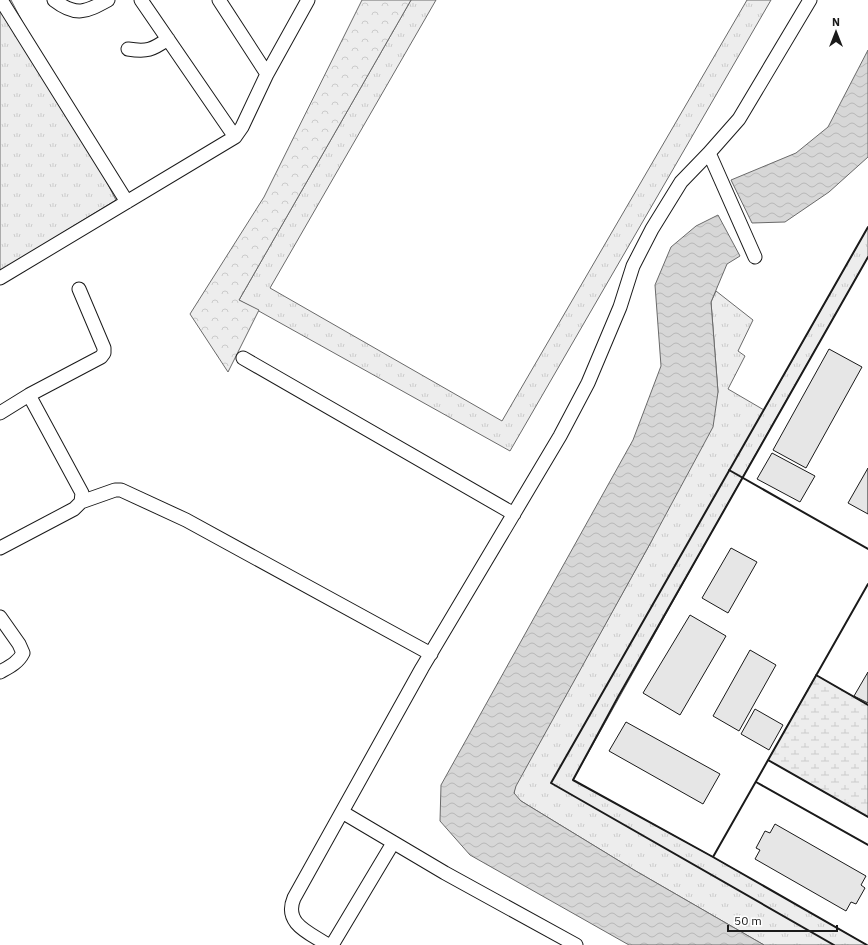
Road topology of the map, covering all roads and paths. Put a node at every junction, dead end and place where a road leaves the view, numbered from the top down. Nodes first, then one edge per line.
1 (1, 0) edge
2 (54, 0) edge
3 (108, 0) edge
4 (141, 0) edge
5 (219, 0) edge
6 (308, 0) edge
7 (810, 0) edge
8 (168, 39) junction
9 (128, 49) dead end
10 (267, 74) junction
11 (235, 137) junction
12 (709, 153) junction
13 (127, 202) junction
14 (755, 257) dead end
15 (0, 278) edge
16 (79, 289) dead end
17 (243, 358) dead end
18 (29, 395) junction
19 (0, 413) edge
20 (81, 502) junction
21 (514, 514) junction
22 (0, 548) edge
23 (0, 617) edge
24 (431, 654) junction
25 (0, 672) edge
26 (342, 812) junction
27 (393, 842) junction
28 (328, 945) edge
29 (332, 945) edge
30 (576, 945) edge

1 - 13 street
2 - 3 street
4 - 8 street
5 - 10 street
6 - 10 street
7 - 12 street
8 - 9 street
8 - 11 street
10 - 11 street
11 - 13 street
12 - 14 street
12 - 21 street
13 - 15 street
16 - 18 street
17 - 21 street
18 - 19 street
18 - 20 street
20 - 22 street
20 - 24 street
21 - 24 street
23 - 25 street
24 - 26 street
26 - 27 street
26 - 28 street
27 - 29 street
27 - 30 street

